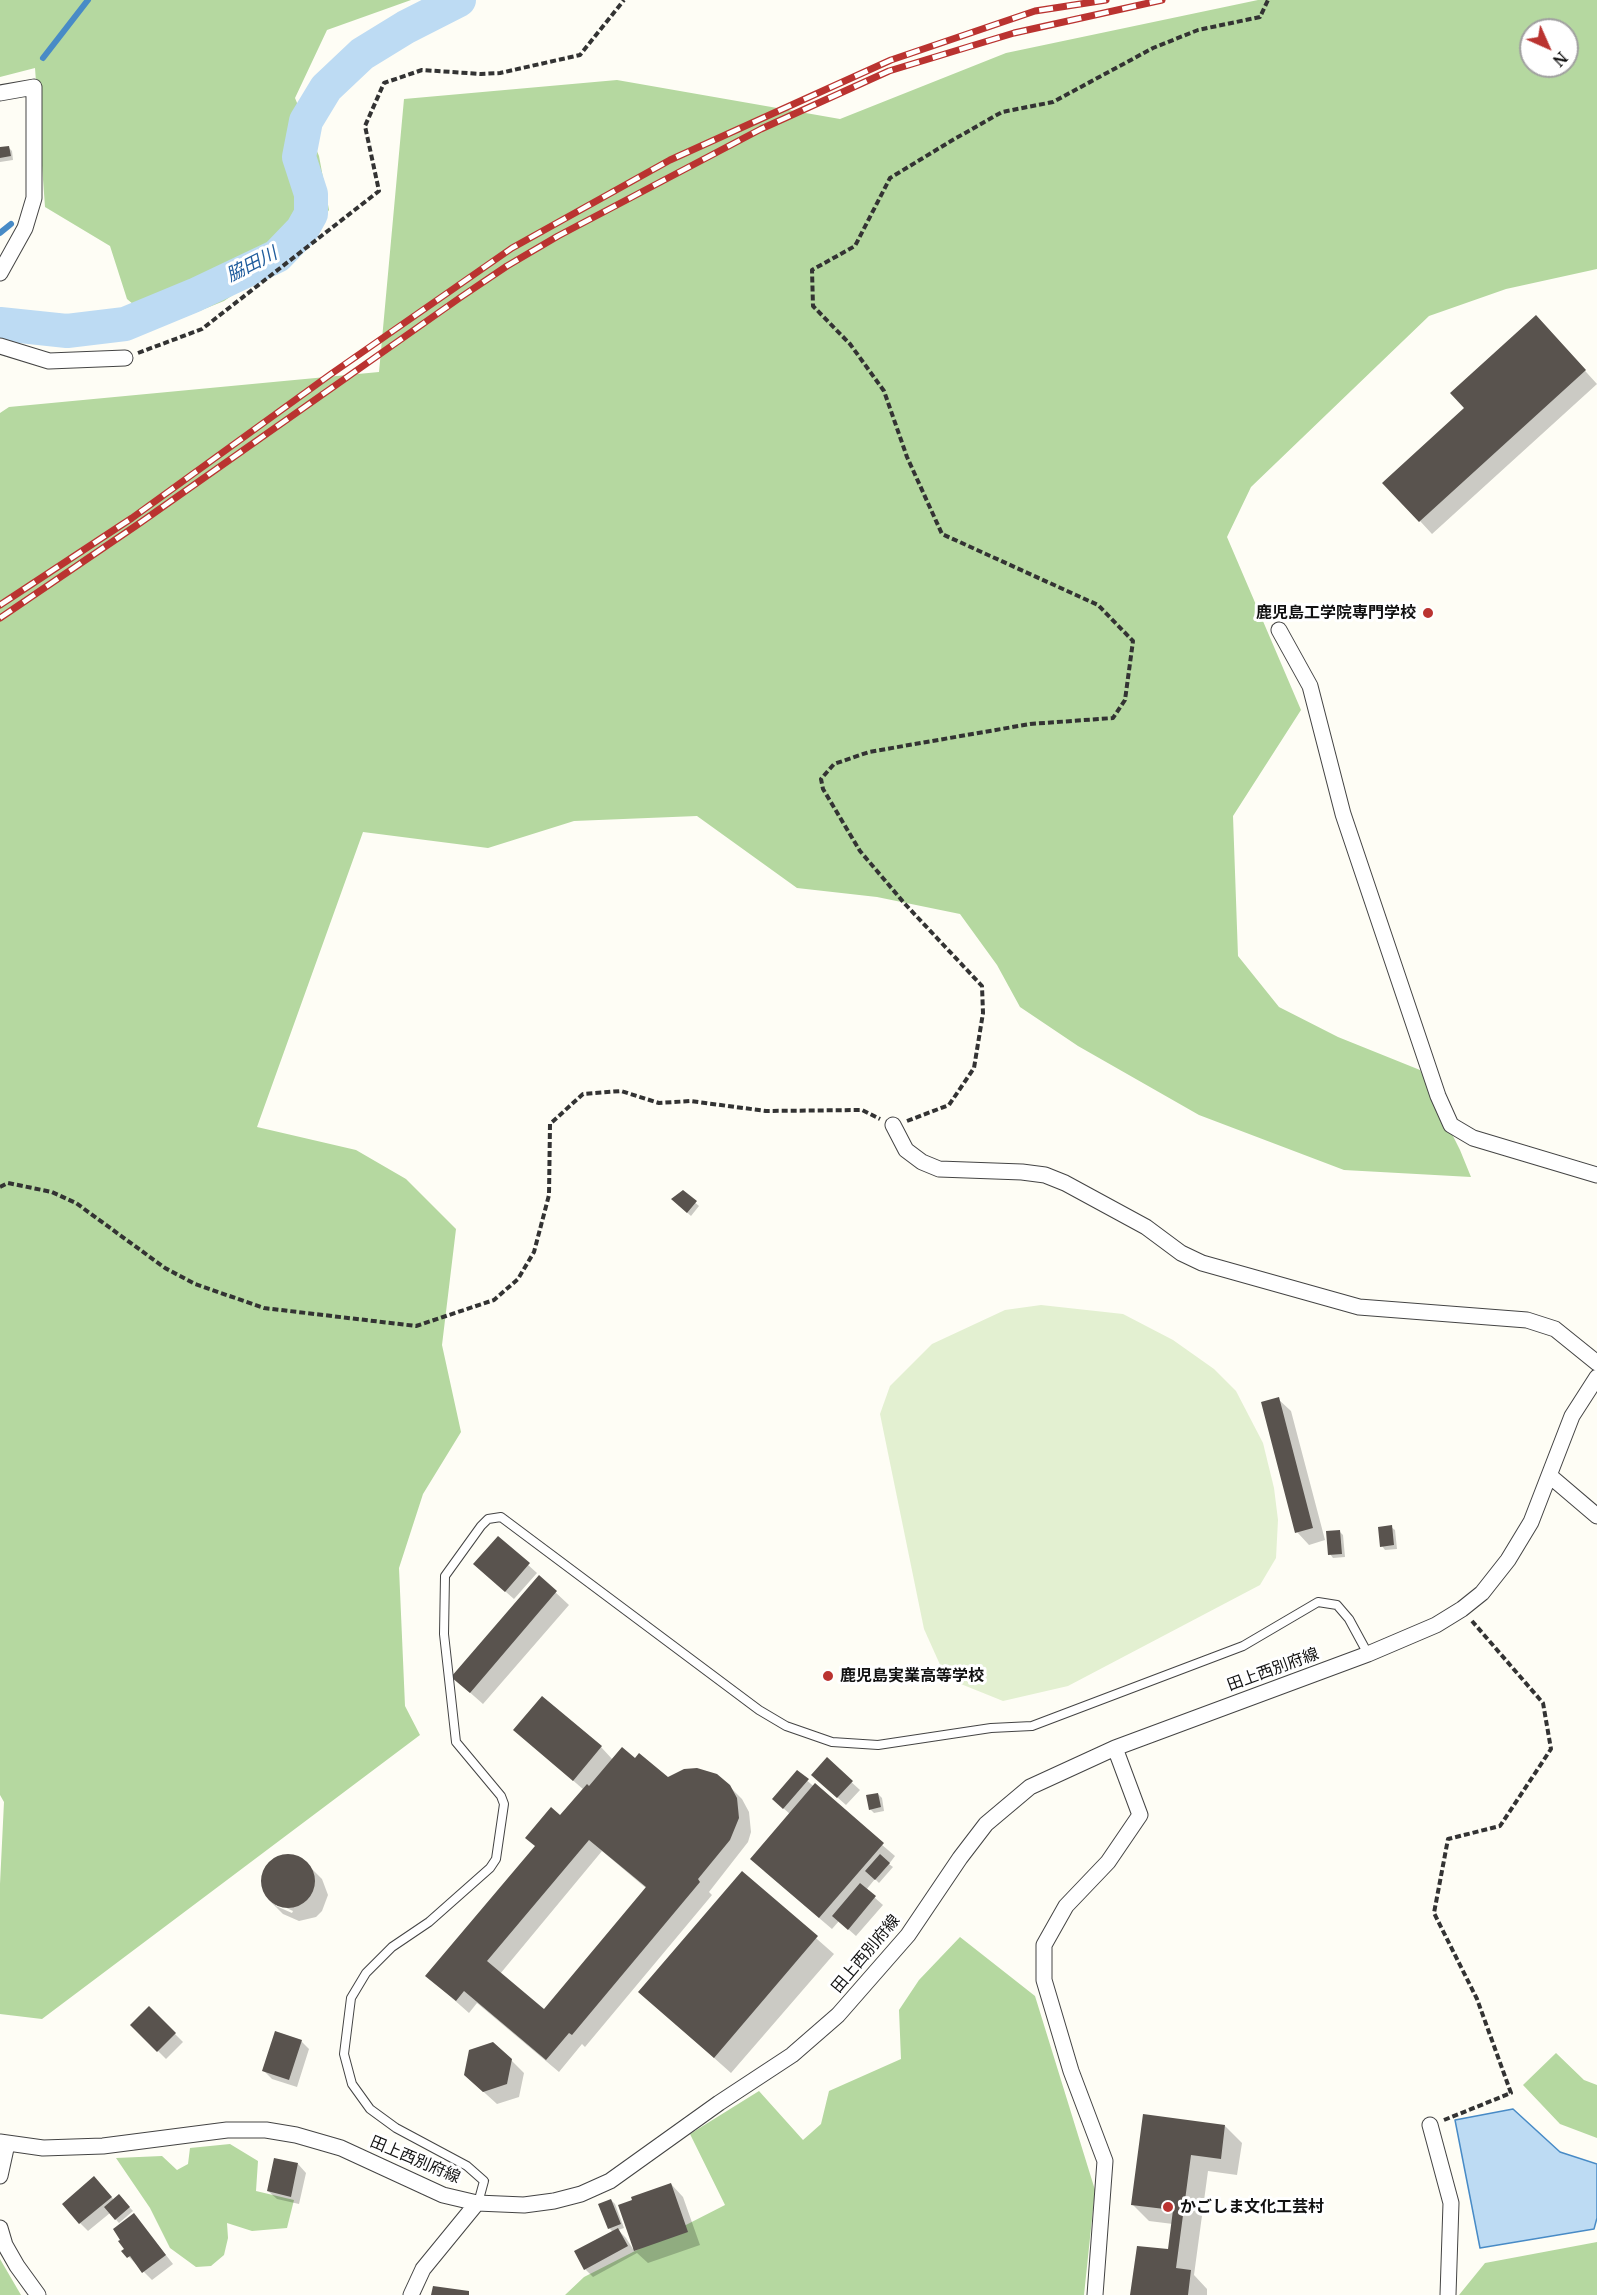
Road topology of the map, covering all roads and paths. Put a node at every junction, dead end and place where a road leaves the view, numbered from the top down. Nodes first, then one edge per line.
1 (624, 0) edge
2 (1268, 0) edge
3 (0, 93) edge
4 (0, 273) edge
5 (0, 346) edge
6 (125, 358) joint
7 (1279, 630) dead end
8 (893, 1125) junction
9 (1597, 1175) edge
10 (0, 1187) edge
11 (1597, 1362) edge
12 (1597, 1377) edge
13 (1550, 1476) junction
14 (1597, 1516) edge
15 (1462, 1610) junction
16 (1368, 1654) junction
17 (1115, 1748) junction
18 (1430, 2125) joint
19 (3, 2143) edge
20 (0, 2176) edge
21 (477, 2204) junction
22 (0, 2228) edge
23 (38, 2295) edge
24 (411, 2295) edge
25 (1095, 2295) edge
26 (1448, 2295) edge

1 - 6 path
2 - 8 path
3 - 4 street
5 - 6 street
7 - 9 street
8 - 10 path
8 - 11 street
12 - 13 street, 田上西別府線
13 - 14 street
13 - 15 street, 田上西別府線
15 - 16 street, 田上西別府線
15 - 18 path
16 - 17 street, 田上西別府線
16 - 21 lane
17 - 21 street, 田上西別府線
17 - 25 street
18 - 26 street
19 - 20 street
19 - 21 street, 田上西別府線
21 - 24 street
22 - 23 street

